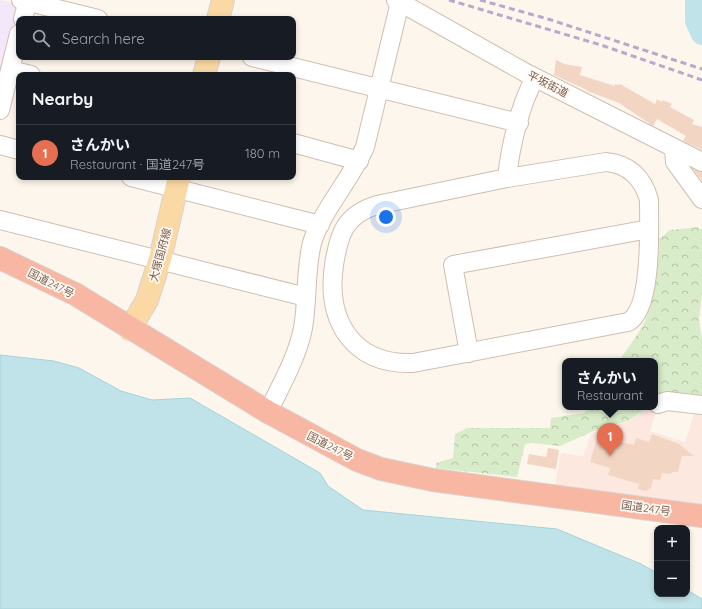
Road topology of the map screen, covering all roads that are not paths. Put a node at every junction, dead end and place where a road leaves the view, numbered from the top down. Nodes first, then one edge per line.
1 (223, 0) edge
2 (25, 1) edge
3 (398, 1) edge
4 (23, 16) edge
5 (86, 16) edge
6 (219, 16) edge
7 (16, 46) edge
8 (208, 60) edge
9 (264, 60) edge
10 (10, 70) junction
11 (18, 72) edge
12 (205, 72) edge
13 (535, 78) junction
14 (379, 89) junction
15 (0, 110) edge
16 (518, 123) junction
17 (0, 145) edge
18 (296, 145) edge
19 (674, 148) junction
20 (16, 149) edge
21 (359, 161) junction
22 (702, 162) edge
23 (507, 178) junction
24 (154, 180) edge
25 (178, 183) edge
26 (702, 199) edge
27 (0, 220) edge
28 (320, 225) junction
29 (649, 229) junction
30 (0, 258) edge
31 (160, 259) junction
32 (0, 273) edge
33 (306, 297) junction
34 (130, 329) junction
35 (469, 354) junction
36 (658, 404) dead end
37 (702, 405) edge
38 (268, 412) junction
39 (702, 516) edge
40 (702, 529) edge

1 - 6 main road
2 - 4 street
2 - 5 street
3 - 13 street, 平坂街道
3 - 14 street
7 - 10 street
8 - 12 main road
9 - 14 street
10 - 11 street
10 - 15 street
13 - 16 street
13 - 19 street, 平坂街道
14 - 16 street
14 - 21 street
16 - 23 street
17 - 20 street
18 - 21 street
19 - 22 street, 平坂街道
19 - 26 street
21 - 28 street
23 - 29 street
23 - 35 street
24 - 25 street
25 - 28 street
25 - 31 main road, 大塚国府線
27 - 31 street
28 - 33 street
29 - 35 street
29 - 35 street
30 - 34 highway, 国道247号
31 - 33 street
31 - 34 main road, 大塚国府線
32 - 40 highway, 国道247号
33 - 38 street
34 - 38 highway, 国道247号
36 - 37 street
38 - 39 highway, 国道247号

